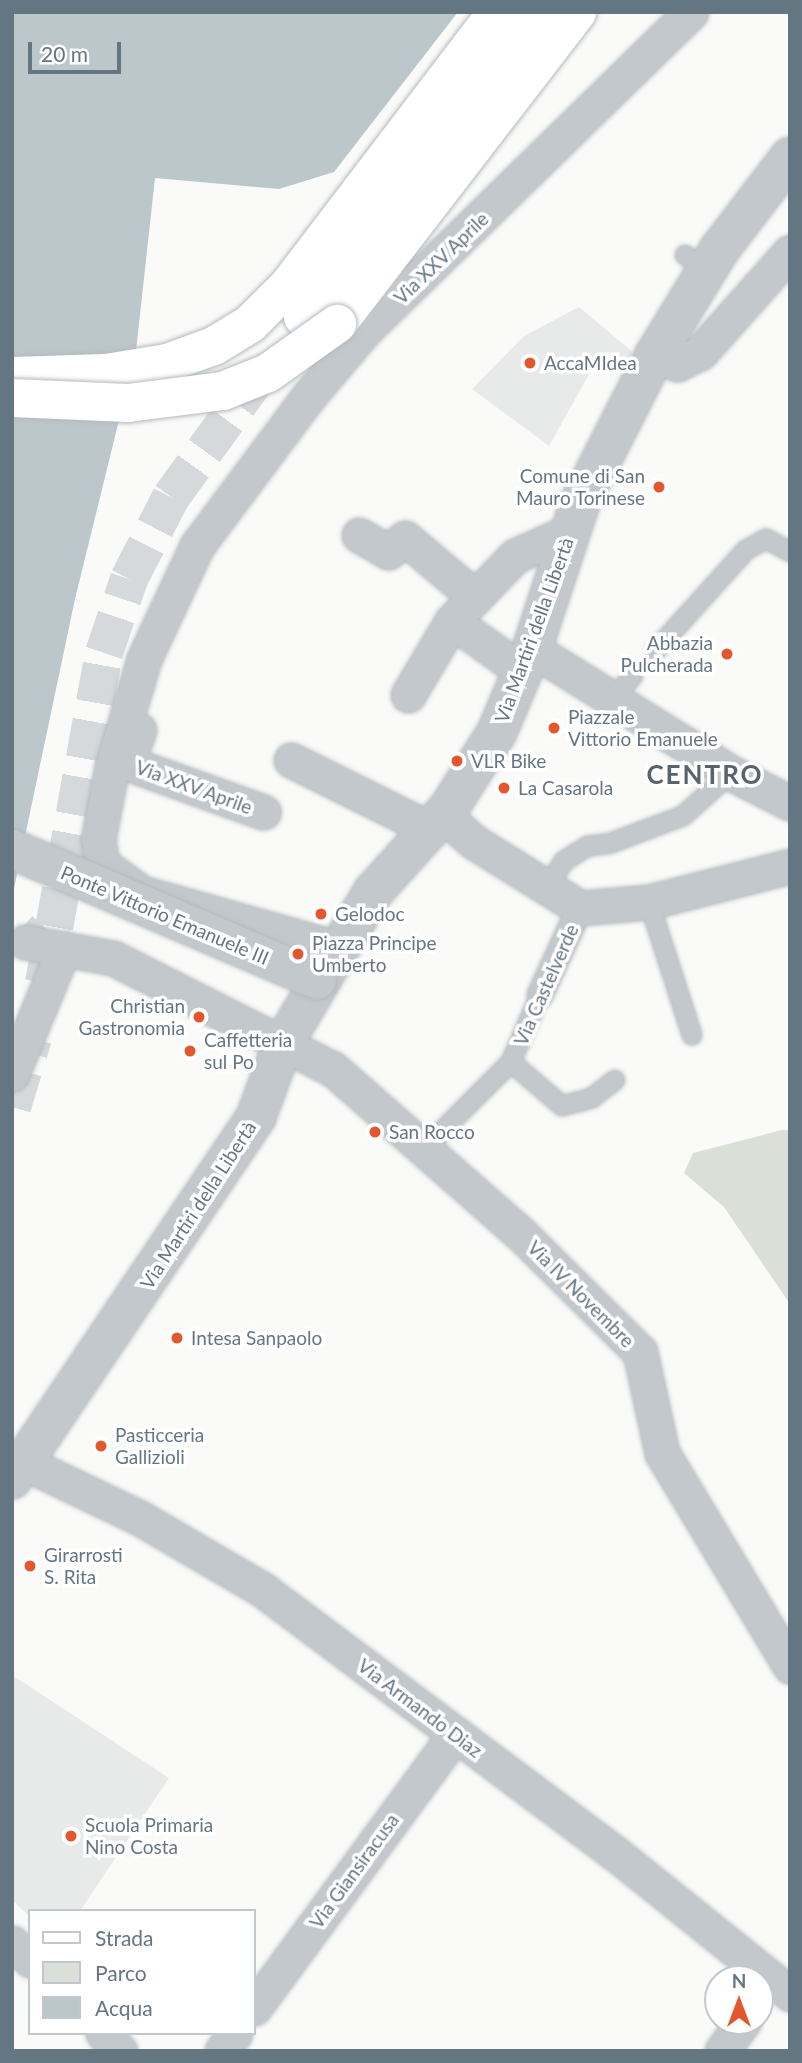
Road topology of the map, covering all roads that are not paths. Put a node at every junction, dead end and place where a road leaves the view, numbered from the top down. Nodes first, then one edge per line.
1 (498, 12) edge
2 (537, 12) edge
3 (577, 12) edge
4 (691, 12) edge
5 (790, 157) edge
6 (790, 252) edge
7 (320, 320) junction
8 (654, 355) junction
9 (12, 376) edge
10 (12, 398) edge
11 (213, 524) junction
12 (571, 531) junction
13 (359, 535) dead end
14 (790, 552) edge
15 (475, 597) junction
16 (452, 621) junction
17 (654, 650) dead end
18 (527, 660) junction
19 (633, 676) dead end
20 (408, 695) dead end
21 (611, 701) junction
22 (291, 760) dead end
23 (731, 773) junction
24 (790, 803) edge
25 (263, 812) dead end
26 (436, 822) junction
27 (12, 849) edge
28 (790, 866) edge
29 (555, 875) dead end
30 (649, 902) junction
31 (580, 908) junction
32 (25, 942) dead end
33 (64, 948) junction
34 (336, 948) junction
35 (270, 976) dead end
36 (314, 986) junction
37 (540, 995) joint
38 (692, 1035) dead end
39 (283, 1044) junction
40 (511, 1062) junction
41 (12, 1074) edge
42 (615, 1080) dead end
43 (426, 1147) junction
44 (18, 1470) edge
45 (790, 1666) edge
46 (455, 1734) junction
47 (12, 1943) edge
48 (28, 1958) edge
49 (743, 1965) edge
50 (256, 2005) edge
51 (105, 2035) edge
52 (234, 2035) edge
53 (734, 2035) edge
54 (120, 2051) edge
55 (222, 2051) edge
56 (722, 2051) edge

1 - 9 main road
2 - 7 main road
3 - 7 main road
4 - 11 street, Via XXV Aprile
5 - 8 street, Via Martiri della Libertà
6 - 8 street
7 - 10 main road, bridge
8 - 12 street, Via Martiri della Libertà
11 - 25 street, Via XXV Aprile
11 - 34 street, Via XXV Aprile
12 - 15 street
12 - 18 street, Via Martiri della Libertà
13 - 15 street
14 - 17 lane
15 - 16 street
16 - 18 street
16 - 20 street
18 - 21 street
18 - 26 street, Via Martiri della Libertà
19 - 21 lane
21 - 23 street
22 - 26 street
23 - 24 street
23 - 29 lane
26 - 31 street
26 - 34 street, Via Martiri della Libertà
27 - 36 street, Ponte Vittorio Emanuele III, bridge
28 - 30 street
30 - 31 street
30 - 38 lane
31 - 37 street, Via Castelverde
32 - 33 street
33 - 39 street
33 - 41 street
34 - 36 street, Via Martiri della Libertà
35 - 36 street, Ponte Vittorio Emanuele III
36 - 39 street, Via Martiri della Libertà
37 - 40 lane, Via Castelverde
39 - 43 street, Via IV Novembre
39 - 44 street, Via Martiri della Libertà
40 - 42 lane, Via Castelverde
40 - 43 lane, Via Castelverde
43 - 45 street, Via IV Novembre
44 - 46 street, Via Armando Diaz
46 - 49 street, Via Armando Diaz
46 - 50 street, Via Giansiracusa
47 - 48 street
51 - 54 street
52 - 55 street
53 - 56 street

